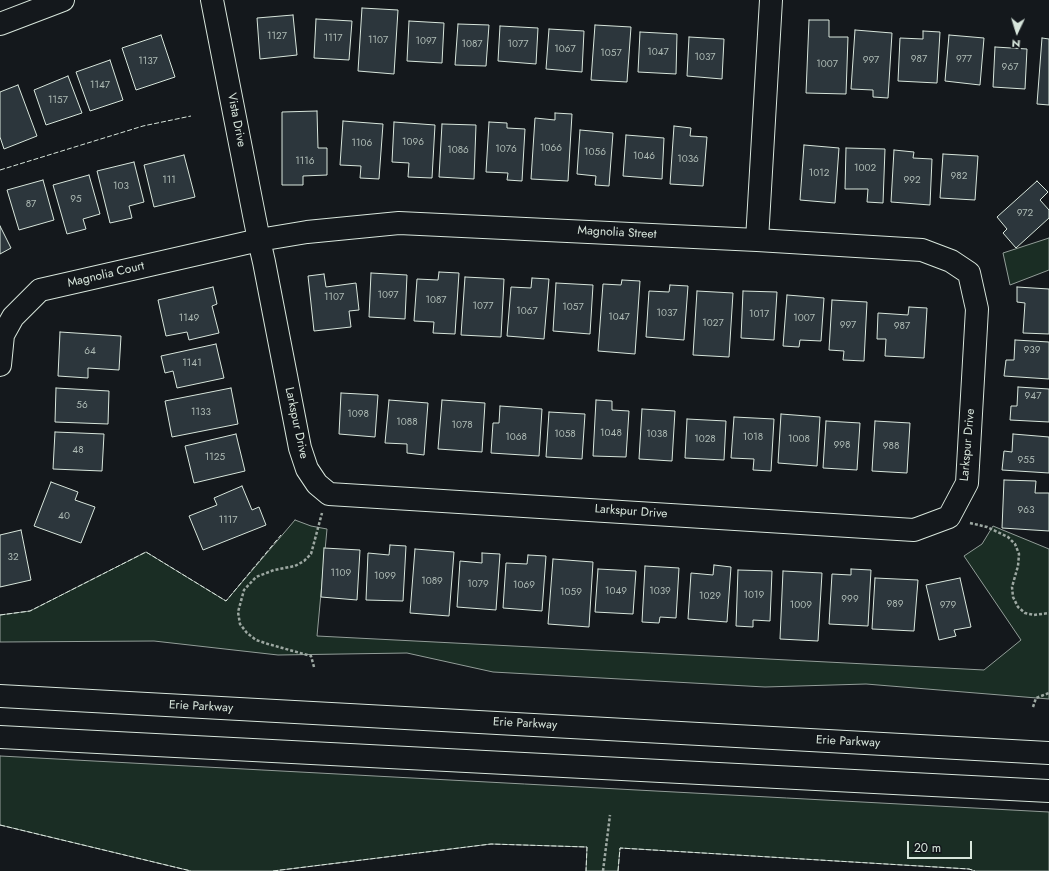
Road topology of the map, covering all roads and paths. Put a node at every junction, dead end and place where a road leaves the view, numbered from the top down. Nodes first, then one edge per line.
1 (63, 0) edge
2 (212, 0) edge
3 (771, 0) edge
4 (0, 24) edge
5 (259, 240) junction
6 (757, 240) junction
7 (969, 273) joint
8 (0, 365) edge
9 (322, 512) dead end
10 (978, 525) dead end
11 (1049, 613) edge
12 (314, 667) dead end
13 (1049, 693) edge
14 (0, 696) edge
15 (1033, 707) dead end
16 (0, 737) edge
17 (1049, 752) edge
18 (1049, 791) edge
19 (610, 815) dead end
20 (603, 871) edge

1 - 4 street
2 - 5 street, Vista Drive
3 - 6 street
5 - 6 street, Magnolia Street
5 - 7 street, Larkspur Drive
5 - 8 street, Magnolia Court
6 - 7 street, Magnolia Street
9 - 12 path
10 - 11 path
13 - 15 path
14 - 17 street, Erie Parkway
16 - 18 street
19 - 20 path

